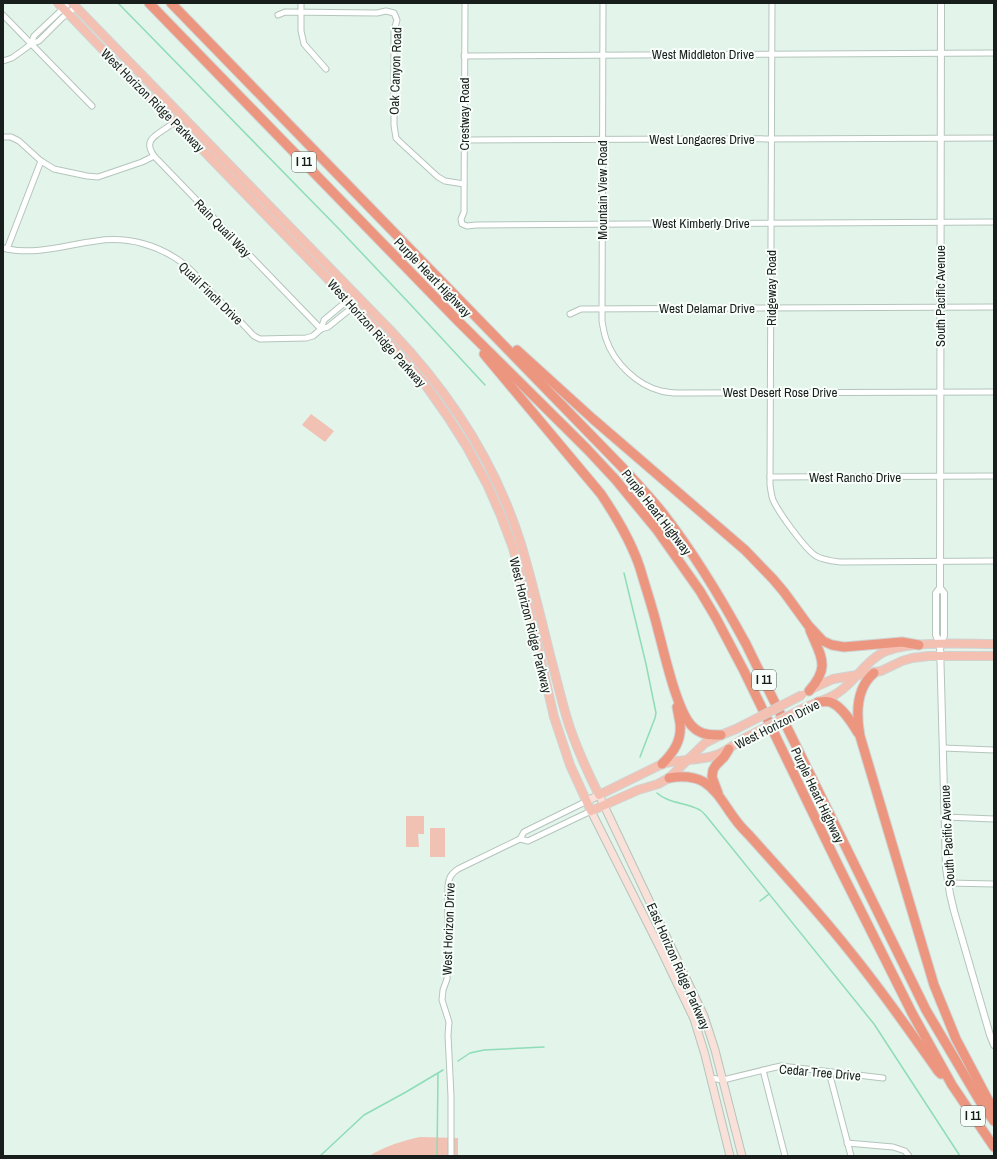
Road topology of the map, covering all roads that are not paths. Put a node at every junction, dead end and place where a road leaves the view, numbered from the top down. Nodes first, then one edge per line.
1 (149, 3) edge
2 (171, 3) edge
3 (301, 3) edge
4 (465, 3) edge
5 (603, 3) edge
6 (772, 3) edge
7 (941, 3) edge
8 (68, 6) edge
9 (301, 13) junction
10 (3, 15) edge
11 (278, 15) dead end
12 (31, 44) junction
13 (941, 53) junction
14 (994, 53) edge
15 (772, 54) junction
16 (603, 55) junction
17 (464, 56) junction
18 (3, 61) edge
19 (326, 69) dead end
20 (167, 100) junction
21 (92, 106) dead end
22 (171, 124) junction
23 (3, 137) edge
24 (772, 138) junction
25 (941, 138) junction
26 (994, 138) edge
27 (464, 140) junction
28 (603, 140) junction
29 (154, 156) junction
30 (41, 161) junction
31 (464, 184) junction
32 (994, 222) edge
33 (772, 223) junction
34 (940, 223) junction
35 (462, 224) joint
36 (602, 224) junction
37 (5, 248) edge
38 (455, 294) junction
39 (351, 303) junction
40 (940, 307) junction
41 (994, 307) edge
42 (602, 308) junction
43 (771, 308) junction
44 (570, 314) dead end
45 (459, 322) junction
46 (321, 329) junction
47 (392, 332) junction
48 (626, 370) joint
49 (771, 392) junction
50 (940, 392) junction
51 (994, 392) edge
52 (450, 403) junction
53 (442, 408) junction
54 (940, 476) junction
55 (994, 476) edge
56 (770, 477) junction
57 (487, 484) junction
58 (506, 504) junction
59 (994, 560) edge
60 (940, 561) junction
61 (524, 571) junction
62 (808, 625) junction
63 (940, 644) junction
64 (994, 644) edge
65 (919, 645) junction
66 (550, 656) junction
67 (941, 656) junction
68 (994, 656) edge
69 (540, 658) junction
70 (874, 673) junction
71 (857, 675) junction
72 (805, 693) junction
73 (676, 694) junction
74 (818, 702) junction
75 (721, 735) junction
76 (860, 736) junction
77 (943, 748) junction
78 (729, 749) junction
79 (994, 750) edge
80 (689, 760) junction
81 (662, 764) junction
82 (669, 778) junction
83 (599, 795) junction
84 (719, 796) junction
85 (587, 801) junction
86 (604, 806) junction
87 (591, 811) junction
88 (945, 817) junction
89 (994, 819) edge
90 (520, 839) junction
91 (948, 883) junction
92 (994, 884) edge
93 (670, 944) junction
94 (661, 950) junction
95 (994, 1045) edge
96 (763, 1070) junction
97 (829, 1072) junction
98 (711, 1078) junction
99 (883, 1078) dead end
100 (723, 1080) junction
101 (952, 1085) junction
102 (994, 1111) edge
103 (994, 1122) edge
104 (847, 1143) junction
105 (994, 1147) edge
106 (451, 1156) edge
107 (730, 1156) edge
108 (742, 1156) edge
109 (785, 1156) edge
110 (851, 1156) edge
111 (909, 1156) edge

1 - 45 highway, Purple Heart Highway / I 11
2 - 38 highway, Purple Heart Highway / I 11
3 - 9 street
4 - 17 street, Crestway Road
5 - 16 street, Mountain View Road
6 - 15 street, Ridgeway Road
7 - 13 street, South Pacific Avenue
8 - 12 street
8 - 20 main road, West Horizon Ridge Parkway
8 - 22 main road, West Horizon Ridge Parkway
9 - 11 street
9 - 19 street
9 - 31 street, Oak Canyon Road
10 - 12 street
12 - 18 street
12 - 21 street
13 - 14 street, West Middleton Drive
13 - 15 street, West Middleton Drive
13 - 25 street, South Pacific Avenue
15 - 16 street, West Middleton Drive
15 - 24 street, Ridgeway Road
16 - 17 street, West Middleton Drive
16 - 28 street, Mountain View Road
17 - 27 street, Crestway Road
20 - 22 main road
20 - 47 main road, West Horizon Ridge Parkway
22 - 29 street
22 - 39 main road, West Horizon Ridge Parkway
23 - 30 street
24 - 25 street, West Longacres Drive
24 - 28 street, West Longacres Drive
24 - 33 street, Ridgeway Road
25 - 26 street, West Longacres Drive
25 - 34 street, South Pacific Avenue
27 - 28 street, West Longacres Drive
27 - 31 street, Crestway Road
28 - 36 street, Mountain View Road
29 - 30 street
29 - 46 street, Rain Quail Way
30 - 37 street
31 - 35 street, Crestway Road
32 - 34 street, West Kimberly Drive
33 - 34 street, West Kimberly Drive
33 - 36 street, West Kimberly Drive
33 - 43 street, Ridgeway Road
34 - 40 street, South Pacific Avenue
35 - 36 street, West Kimberly Drive
36 - 42 street, Mountain View Road
37 - 46 street, Quail Finch Drive
38 - 62 highway
38 - 103 highway, Purple Heart Highway / I 11
39 - 46 street, Quail Finch Drive
39 - 46 street, Quail Finch Drive
39 - 47 main road
39 - 53 main road, West Horizon Ridge Parkway
40 - 41 street, West Delamar Drive
40 - 43 street, West Delamar Drive
40 - 50 street, South Pacific Avenue
42 - 43 street, West Delamar Drive
42 - 44 street, West Delamar Drive
42 - 48 street, Mountain View Road
43 - 49 street, Ridgeway Road
45 - 73 highway
45 - 101 highway, Purple Heart Highway / I 11
47 - 52 main road, West Horizon Ridge Parkway
48 - 49 street, West Desert Rose Drive
49 - 50 street, West Desert Rose Drive
49 - 56 street, Ridgeway Road
50 - 51 street, West Desert Rose Drive
50 - 54 street, South Pacific Avenue
52 - 53 main road
52 - 58 main road, West Horizon Ridge Parkway
53 - 57 main road, West Horizon Ridge Parkway
54 - 55 street, West Rancho Drive
54 - 56 street, West Rancho Drive
54 - 60 street, South Pacific Avenue
56 - 60 street, Ridgeway Road
57 - 58 main road
57 - 61 main road, West Horizon Ridge Parkway
58 - 61 main road, West Horizon Ridge Parkway
59 - 60 street
60 - 63 street, South Pacific Avenue
61 - 66 main road, West Horizon Ridge Parkway
61 - 69 main road, West Horizon Ridge Parkway
62 - 65 highway
62 - 72 highway
63 - 64 main road, West Horizon Drive
63 - 65 main road, West Horizon Drive
63 - 67 street, South Pacific Avenue
65 - 71 main road, West Horizon Drive
66 - 69 main road
66 - 83 main road, West Horizon Ridge Parkway
67 - 68 main road, West Horizon Drive
67 - 70 main road, West Horizon Drive
67 - 77 street, South Pacific Avenue
69 - 85 main road, West Horizon Ridge Parkway
70 - 71 main road, West Horizon Drive
70 - 76 highway
71 - 72 main road, West Horizon Drive
71 - 74 main road, West Horizon Drive
72 - 75 main road, West Horizon Drive, bridge
73 - 75 highway
73 - 81 highway
74 - 76 highway
74 - 78 main road, West Horizon Drive, bridge
75 - 80 main road, West Horizon Drive
76 - 102 highway
77 - 79 street
77 - 88 street, South Pacific Avenue
78 - 80 main road, West Horizon Drive
78 - 84 highway
80 - 81 main road, West Horizon Drive
80 - 82 main road, West Horizon Drive
81 - 83 main road, West Horizon Drive
82 - 84 highway
82 - 86 main road, West Horizon Drive
83 - 85 main road, West Horizon Drive
83 - 86 main road, West Horizon Ridge Parkway
84 - 101 highway
85 - 87 main road, West Horizon Ridge Parkway
85 - 90 street, West Horizon Drive
86 - 87 main road, West Horizon Drive
86 - 93 main road, East Horizon Ridge Parkway
87 - 90 street, West Horizon Drive
87 - 94 main road, East Horizon Ridge Parkway
88 - 89 street
88 - 91 street, South Pacific Avenue
90 - 106 street, West Horizon Drive
91 - 92 street
91 - 95 street, South Pacific Avenue
93 - 94 main road
93 - 100 main road, East Horizon Ridge Parkway
94 - 98 main road, East Horizon Ridge Parkway
96 - 97 street, Cedar Tree Drive
96 - 100 street, Cedar Tree Drive
96 - 109 street
97 - 99 street, Cedar Tree Drive
97 - 104 street
98 - 100 street, Cedar Tree Drive
98 - 107 main road, East Horizon Ridge Parkway
100 - 108 main road, East Horizon Ridge Parkway
101 - 105 highway, Purple Heart Highway / I 11
104 - 110 street
104 - 111 street

